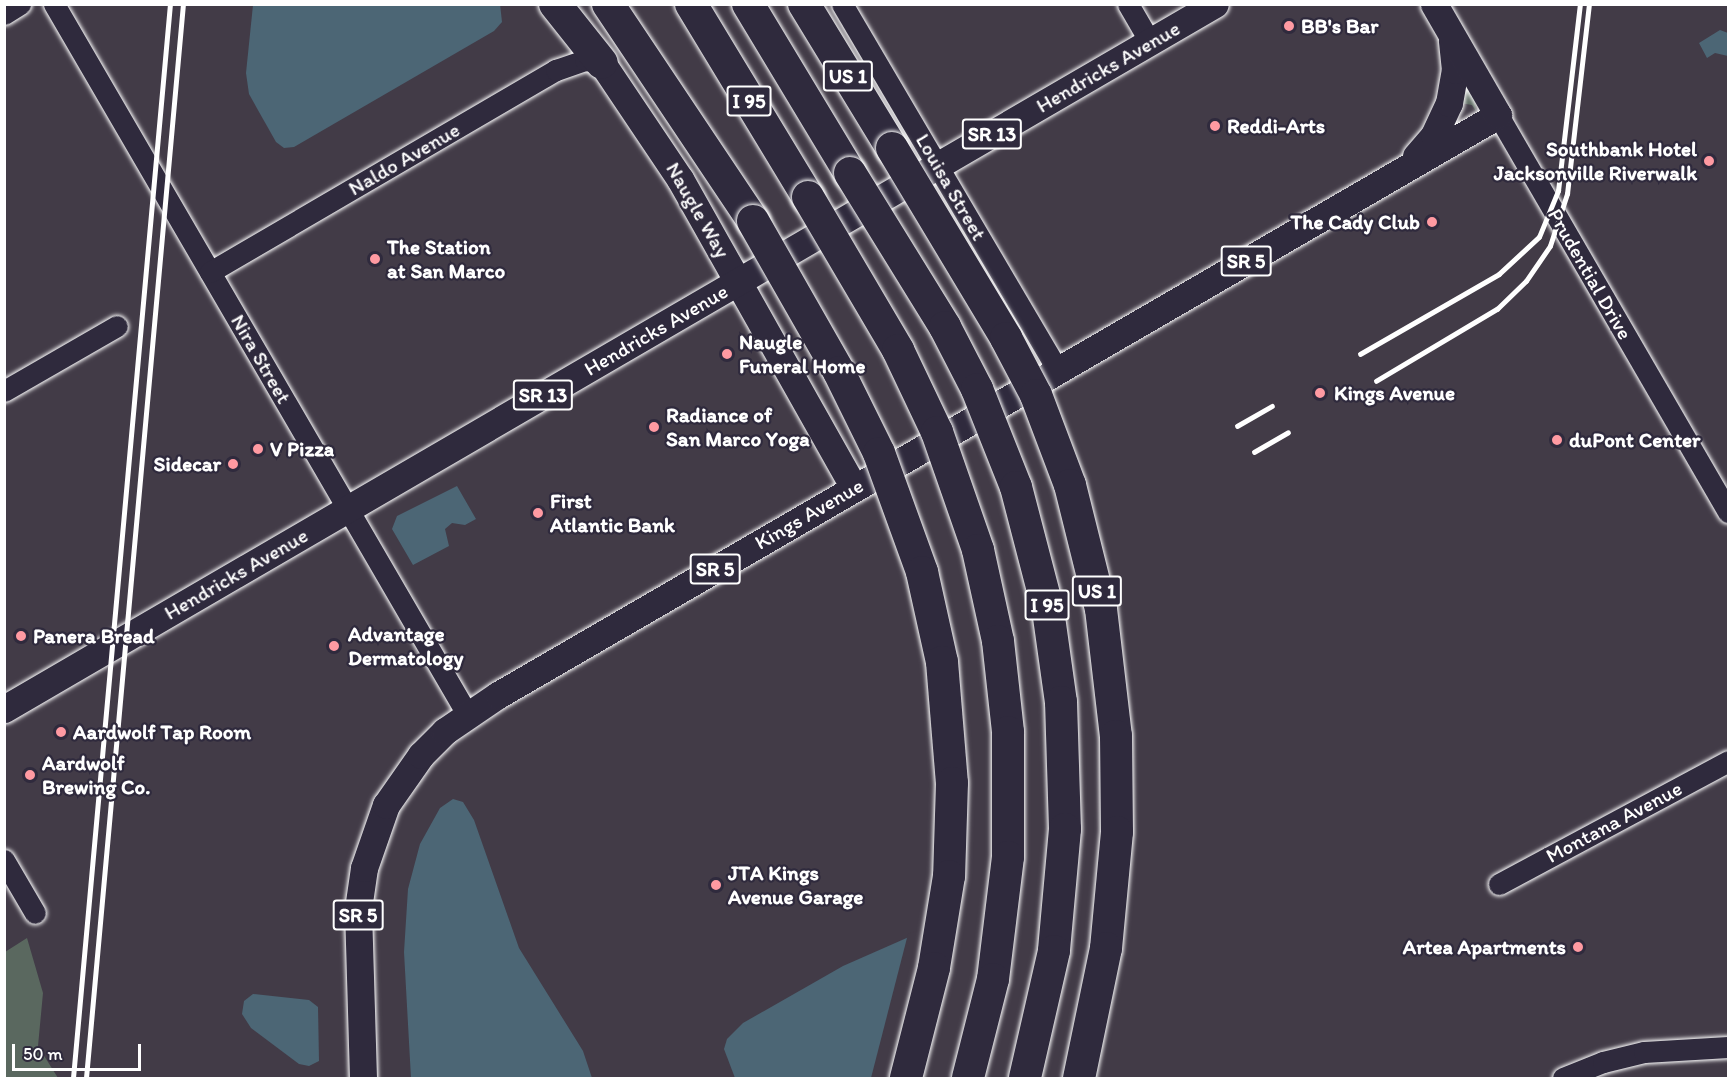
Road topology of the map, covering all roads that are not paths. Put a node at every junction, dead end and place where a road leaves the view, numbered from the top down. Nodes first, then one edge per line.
1 (20, 4) edge
2 (54, 4) edge
3 (555, 4) edge
4 (589, 4) edge
5 (608, 4) edge
6 (636, 4) edge
7 (691, 4) edge
8 (748, 4) edge
9 (804, 4) edge
10 (842, 4) edge
11 (1128, 4) edge
12 (1215, 4) edge
13 (1434, 4) edge
14 (4, 14) edge
15 (1452, 36) junction
16 (1150, 42) junction
17 (602, 63) junction
18 (1498, 115) junction
19 (693, 127) junction
20 (938, 166) junction
21 (1406, 169) junction
22 (753, 220) junction
23 (210, 272) junction
24 (739, 281) junction
25 (117, 326) dead end
26 (1058, 370) junction
27 (4, 391) edge
28 (854, 488) junction
29 (348, 509) junction
30 (1728, 512) edge
31 (4, 709) edge
32 (467, 714) junction
33 (1728, 761) edge
34 (4, 860) edge
35 (1499, 884) dead end
36 (35, 913) dead end
37 (1728, 1047) edge
38 (363, 1078) edge
39 (906, 1078) edge
40 (968, 1078) edge
41 (1025, 1078) edge
42 (1079, 1078) edge
43 (1563, 1078) edge

1 - 14 street
2 - 23 street, Nira Street
3 - 17 highway
4 - 19 highway
5 - 19 highway
6 - 22 highway
7 - 40 highway, I 95, bridge
8 - 41 highway, I 95, bridge
9 - 42 highway, US 1, bridge
10 - 20 street, Louisa Street
11 - 16 street
12 - 16 main road, Hendricks Avenue / SR 13
13 - 15 main road, Prudential Drive / SR 5
15 - 18 main road, Prudential Drive / SR 5
15 - 21 main road, SR 5
16 - 20 main road, Hendricks Avenue / SR 13
17 - 23 street, Naldo Avenue
17 - 24 main road, Naugle Way
18 - 21 main road, Kings Avenue / SR 5
18 - 30 street, Prudential Drive
19 - 22 highway
20 - 24 main road, Hendricks Avenue / SR 13
20 - 26 street, Louisa Street
21 - 26 main road, Kings Avenue / SR 5
22 - 39 highway, bridge
23 - 29 street, Nira Street
24 - 28 main road, Naugle Way
24 - 29 main road, Hendricks Avenue / SR 13
25 - 27 street
26 - 28 main road, Kings Avenue / SR 5
28 - 32 main road, Kings Avenue / SR 5
29 - 31 main road, Hendricks Avenue / SR 13
29 - 32 street, Nira Street
32 - 38 main road, Kings Avenue / SR 5
33 - 35 street, Montana Avenue
34 - 36 street
37 - 43 street

